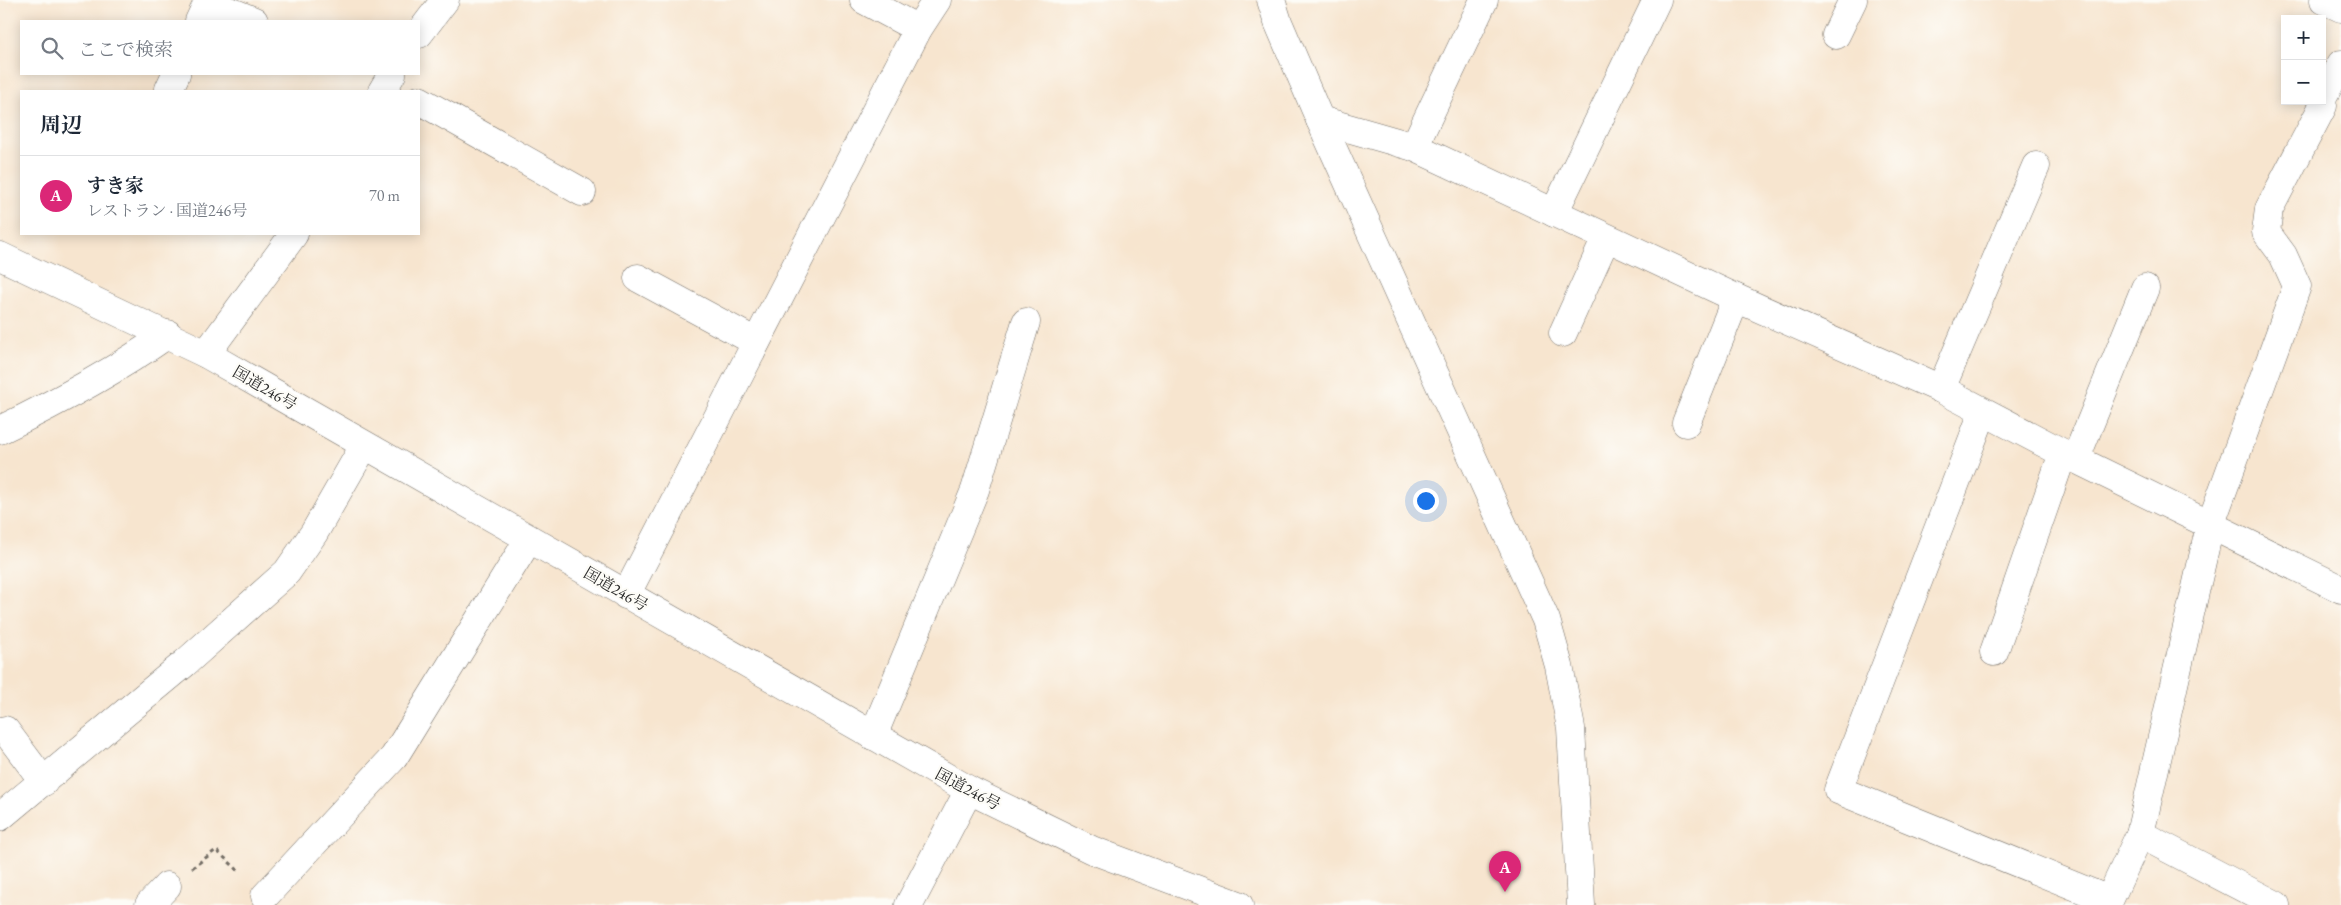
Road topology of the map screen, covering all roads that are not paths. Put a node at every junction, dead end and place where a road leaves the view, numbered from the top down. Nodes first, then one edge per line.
1 (445, 0) edge
2 (864, 0) edge
3 (937, 0) edge
4 (1272, 0) edge
5 (1484, 0) edge
6 (1657, 0) edge
7 (1853, 0) edge
8 (2324, 0) edge
9 (2341, 8) edge
10 (199, 20) edge
11 (252, 20) edge
12 (918, 29) junction
13 (420, 33) edge
14 (1836, 35) dead end
15 (2341, 64) edge
16 (2326, 92) edge
17 (420, 101) edge
18 (2324, 105) edge
19 (1320, 120) junction
20 (1414, 147) junction
21 (2036, 166) dead end
22 (582, 192) dead end
23 (1554, 213) junction
24 (293, 235) edge
25 (1606, 238) junction
26 (0, 256) edge
27 (638, 278) dead end
28 (2145, 288) dead end
29 (1736, 298) junction
30 (1026, 322) dead end
31 (1563, 333) dead end
32 (168, 334) junction
33 (756, 342) junction
34 (206, 354) junction
35 (1941, 389) junction
36 (1983, 412) junction
37 (1686, 423) dead end
38 (0, 430) edge
39 (364, 446) junction
40 (2069, 455) junction
41 (2210, 526) junction
42 (529, 539) junction
43 (2340, 585) edge
44 (626, 595) junction
45 (1994, 652) dead end
46 (5, 730) dead end
47 (873, 736) junction
48 (44, 782) junction
49 (968, 790) junction
50 (0, 817) edge
51 (2140, 834) junction
52 (168, 886) road end
53 (265, 896) road end
54 (2108, 902) edge
55 (149, 905) edge
56 (909, 905) edge
57 (1239, 905) edge
58 (1581, 905) edge
59 (2276, 905) edge

1 - 13 main road
2 - 12 main road
3 - 12 main road
4 - 19 main road
5 - 20 main road
6 - 23 main road
7 - 14 main road
8 - 9 main road
10 - 11 main road
12 - 33 main road
15 - 16 main road
17 - 22 main road
18 - 41 main road
19 - 20 main road
19 - 58 main road
20 - 23 main road
21 - 35 main road
23 - 25 main road
24 - 34 main road
25 - 29 main road
25 - 31 main road
26 - 32 main road, 国道246号
27 - 33 main road
28 - 40 main road
29 - 35 main road
29 - 37 main road
30 - 47 main road
32 - 34 main road, 国道246号
32 - 38 main road
33 - 44 main road
34 - 39 main road, 国道246号
35 - 36 main road
36 - 40 main road
36 - 54 main road
39 - 42 main road, 国道246号
39 - 48 main road
40 - 41 main road
40 - 45 main road
41 - 43 main road
41 - 51 main road
42 - 44 main road, 国道246号
42 - 53 main road
44 - 47 main road, 国道246号
46 - 48 main road
47 - 49 main road, 国道246号
48 - 50 main road
49 - 56 main road
49 - 57 main road, 国道246号
51 - 54 main road
51 - 59 main road
52 - 55 main road

